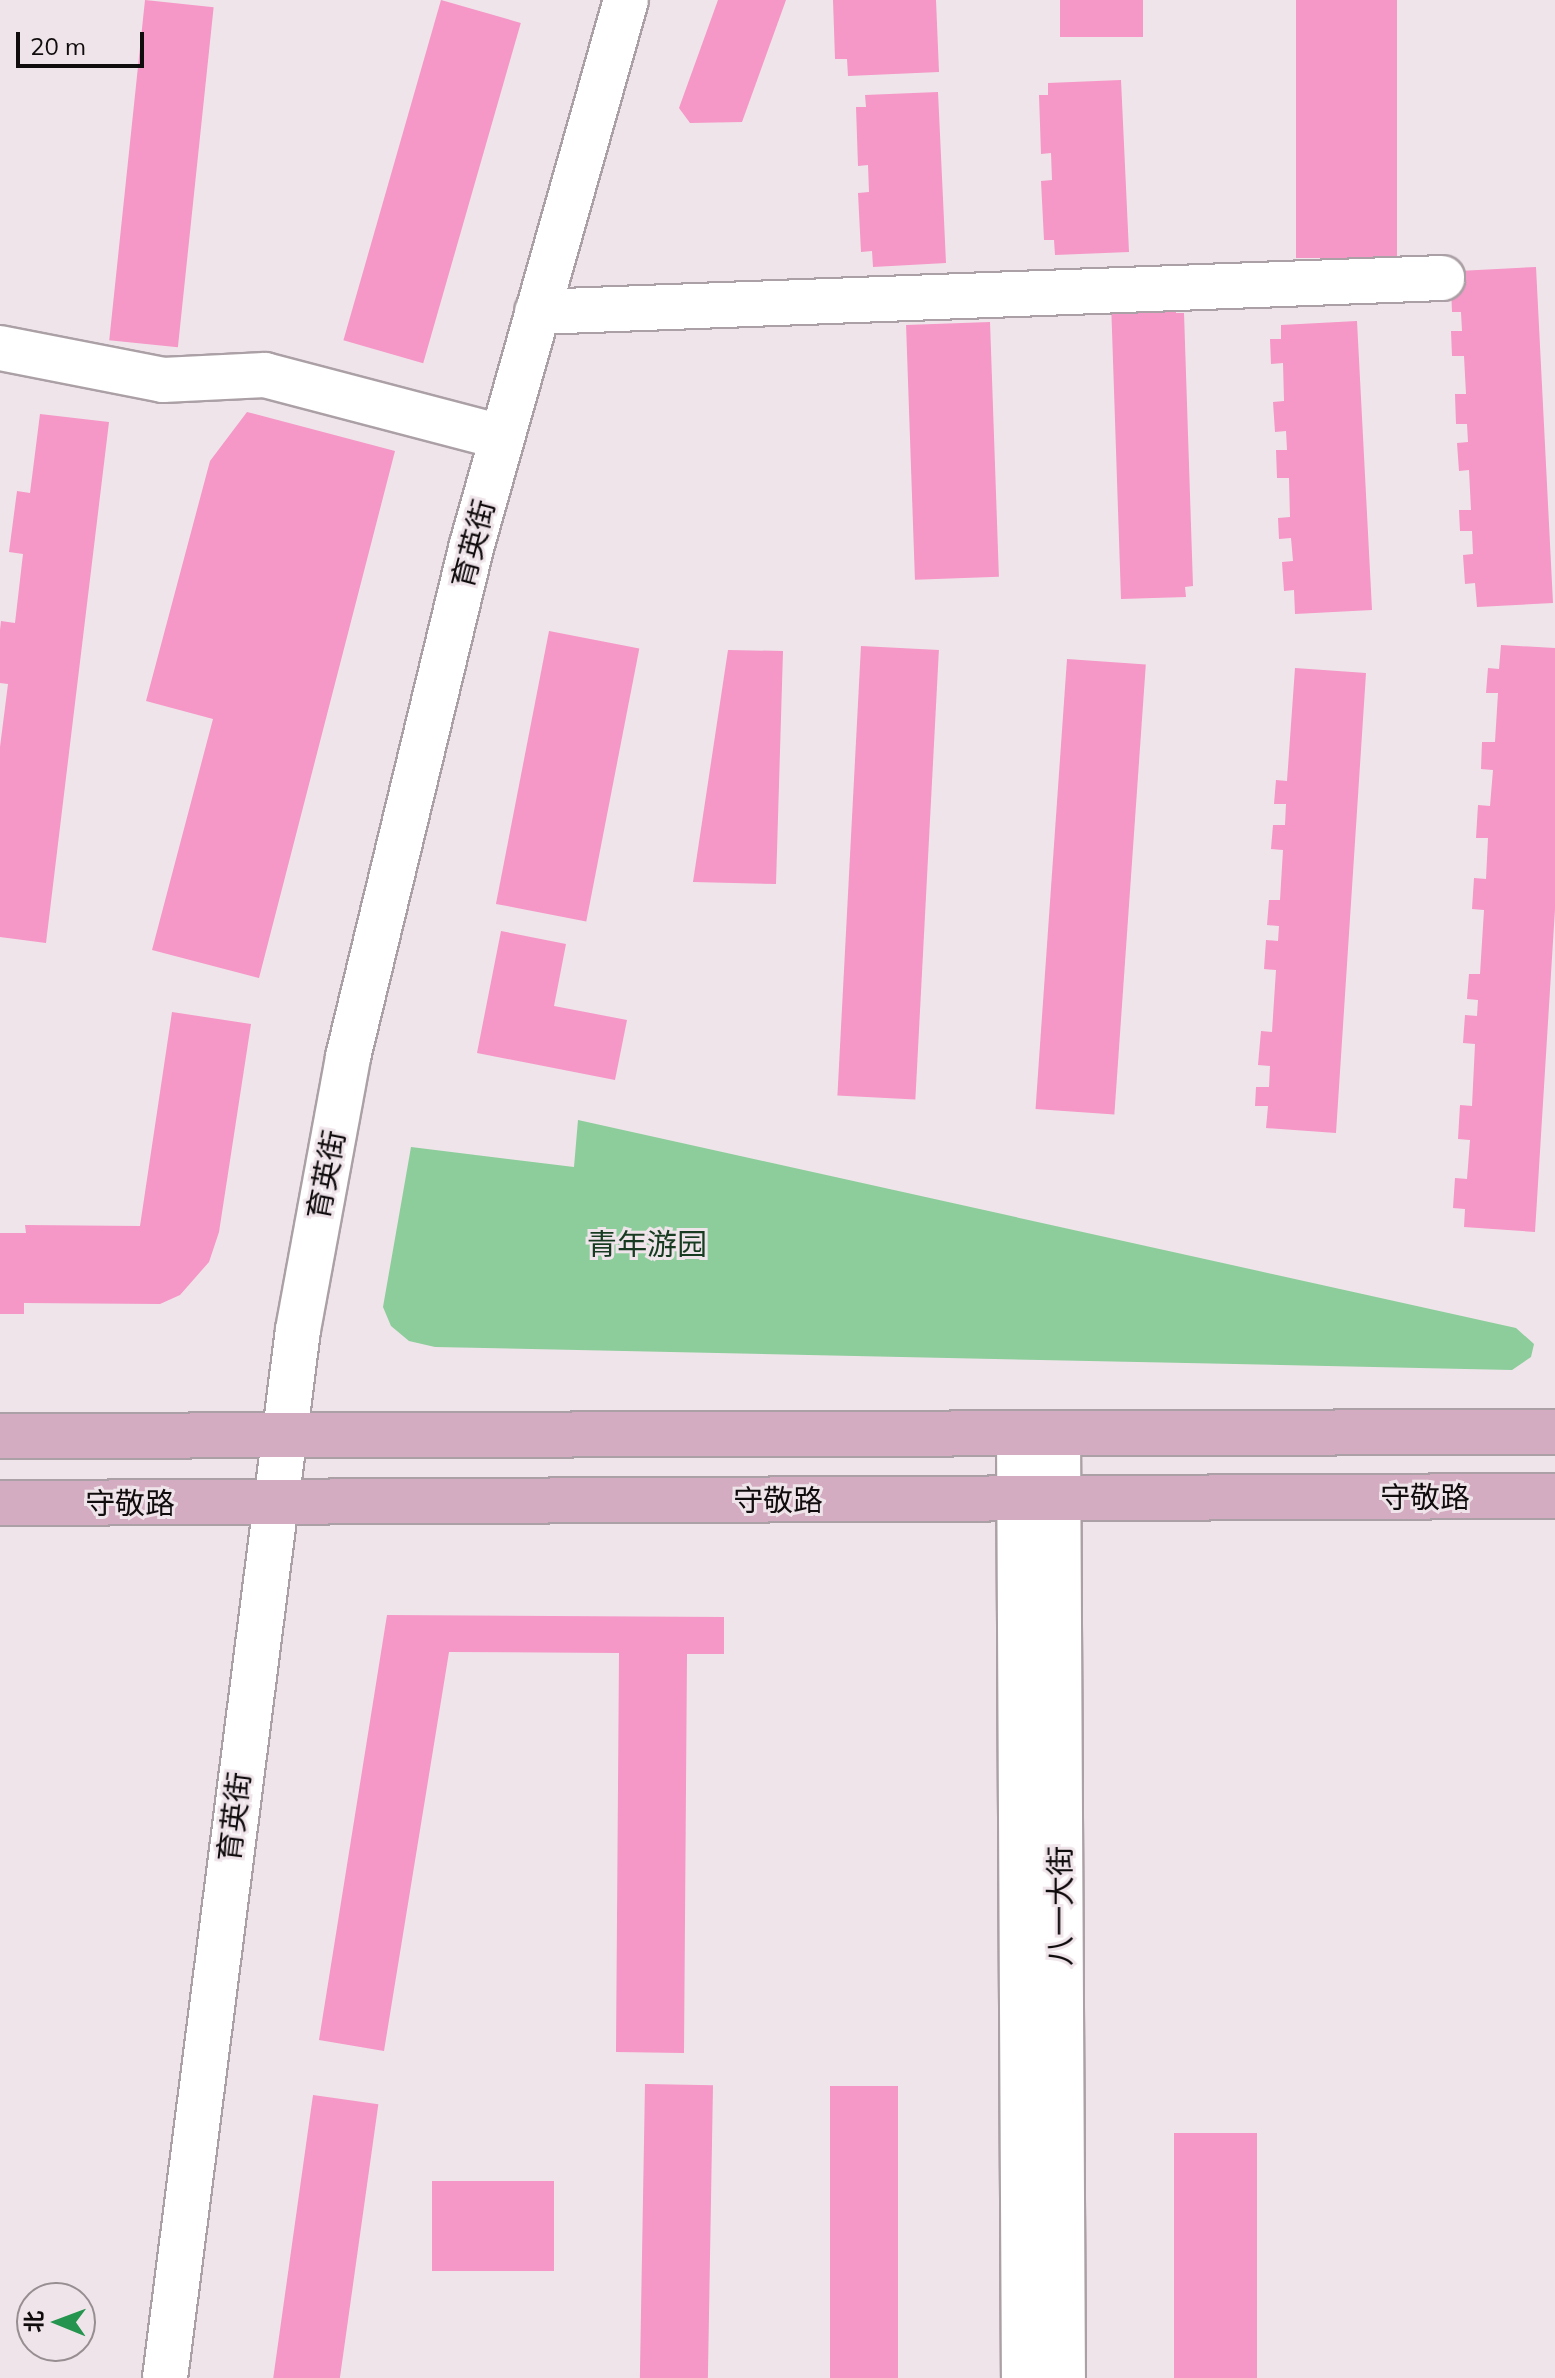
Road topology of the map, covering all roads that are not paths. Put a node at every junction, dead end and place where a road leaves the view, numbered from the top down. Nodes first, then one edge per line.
1 (626, 0) edge
2 (1442, 278) dead end
3 (537, 312) junction
4 (0, 348) edge
5 (502, 437) junction
6 (1555, 1432) edge
7 (1038, 1434) junction
8 (284, 1435) junction
9 (0, 1436) edge
10 (1555, 1496) edge
11 (1039, 1499) junction
12 (275, 1502) junction
13 (0, 1503) edge
14 (165, 2378) edge
15 (1024, 2378) edge
16 (1063, 2378) edge

1 - 3 street, 育英街
2 - 3 street
3 - 5 street, 育英街
4 - 5 street
5 - 8 street, 育英街
6 - 7 main road
7 - 8 main road
7 - 11 street, 八一大街
8 - 9 main road
8 - 12 street, 育英街
10 - 11 main road, 守敬路
11 - 12 main road, 守敬路
11 - 15 street, 八一大街
11 - 16 street, 八一大街
12 - 13 main road, 守敬路
12 - 14 street, 育英街

